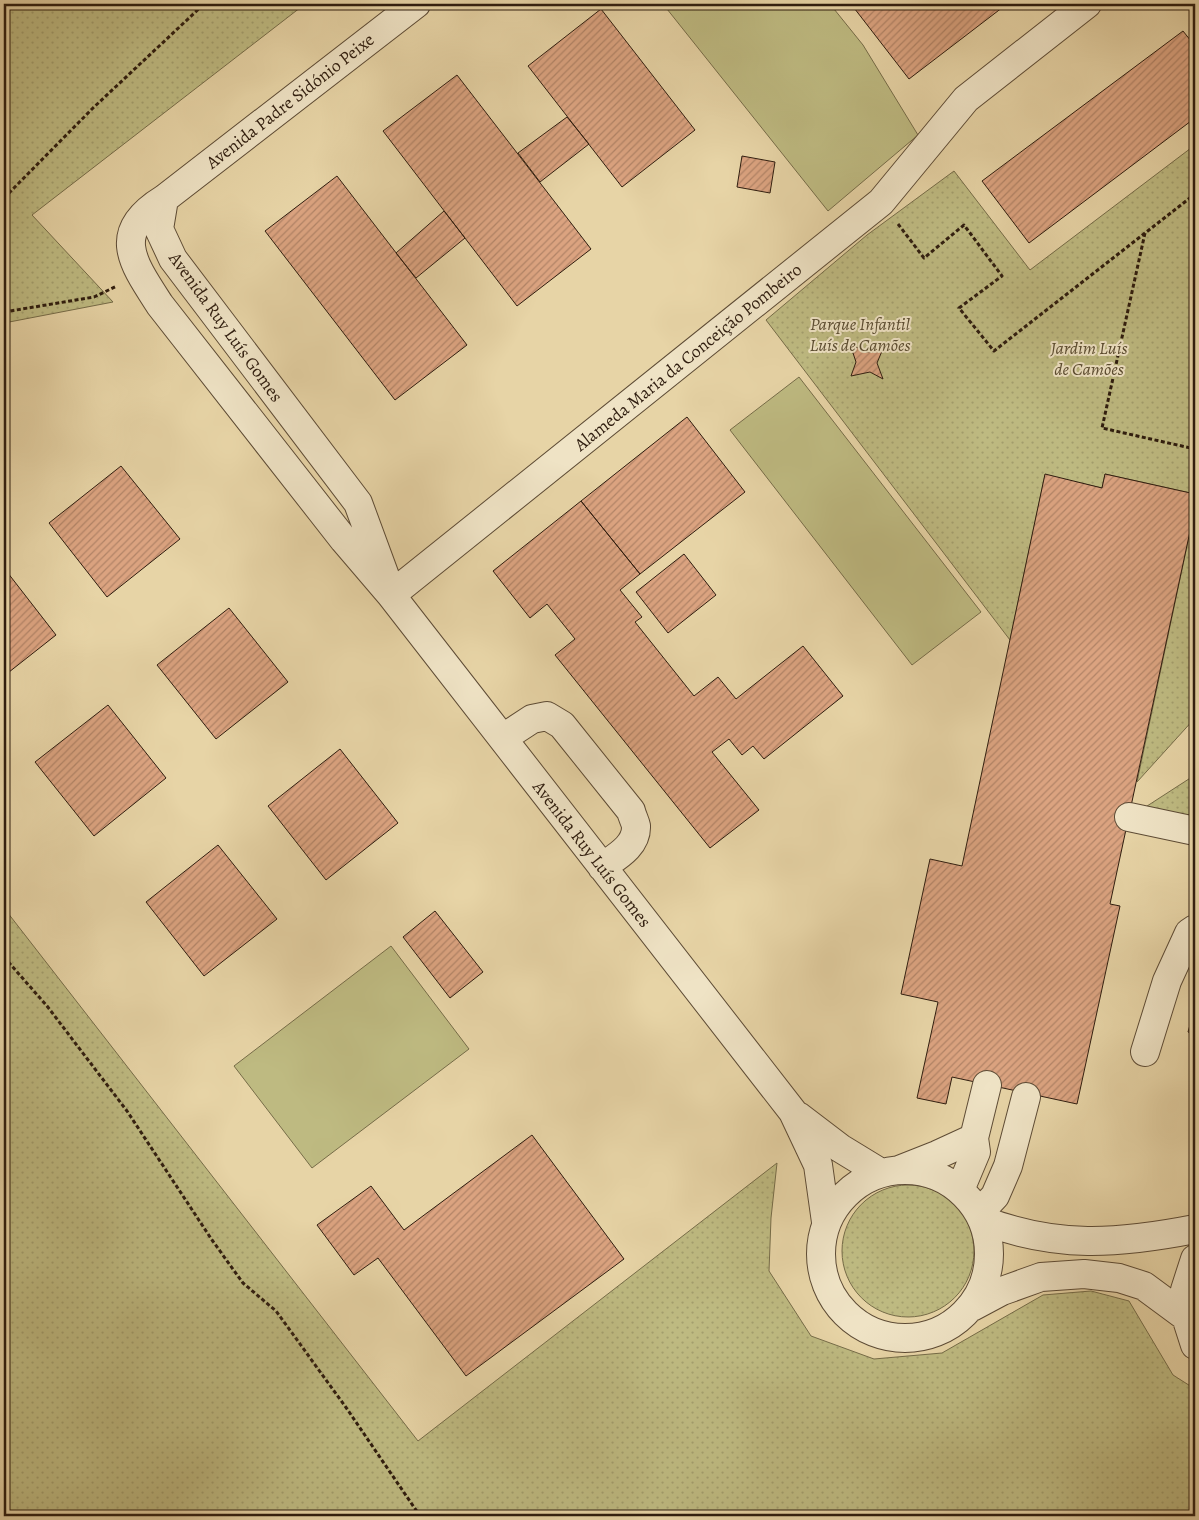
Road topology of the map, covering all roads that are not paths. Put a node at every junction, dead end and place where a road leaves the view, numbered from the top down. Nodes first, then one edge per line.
1 (416, 4) edge
2 (1087, 4) edge
3 (164, 199) junction
4 (391, 595) junction
5 (503, 738) junction
6 (1129, 817) dead end
7 (1195, 831) edge
8 (602, 867) junction
9 (1195, 929) edge
10 (1145, 1052) dead end
11 (987, 1085) dead end
12 (1026, 1097) dead end
13 (793, 1112) junction
14 (974, 1138) junction
15 (890, 1171) junction
16 (960, 1190) junction
17 (981, 1216) junction
18 (826, 1222) junction
19 (1195, 1229) edge
20 (1195, 1259) edge
21 (972, 1307) junction
22 (1186, 1318) junction
23 (1195, 1345) edge

1 - 3 street, Avenida Padre Sidónio Peixe
2 - 4 street, Alameda Maria da Conceição Pombeiro
3 - 4 street, Avenida Ruy Luís Gomes
3 - 4 street, Avenida Ruy Luís Gomes
4 - 5 street, Avenida Ruy Luís Gomes
5 - 8 street, Avenida Ruy Luís Gomes
5 - 8 street
6 - 7 street
8 - 13 street, Avenida Ruy Luís Gomes
9 - 10 street
11 - 14 street
12 - 17 street
13 - 15 street, Avenida Ruy Luís Gomes
13 - 18 street, Avenida Ruy Luís Gomes
14 - 15 street
14 - 16 street
15 - 16 street
15 - 18 street
16 - 17 street
17 - 19 street
17 - 21 street
18 - 21 street
20 - 22 street
21 - 22 street
22 - 23 street

